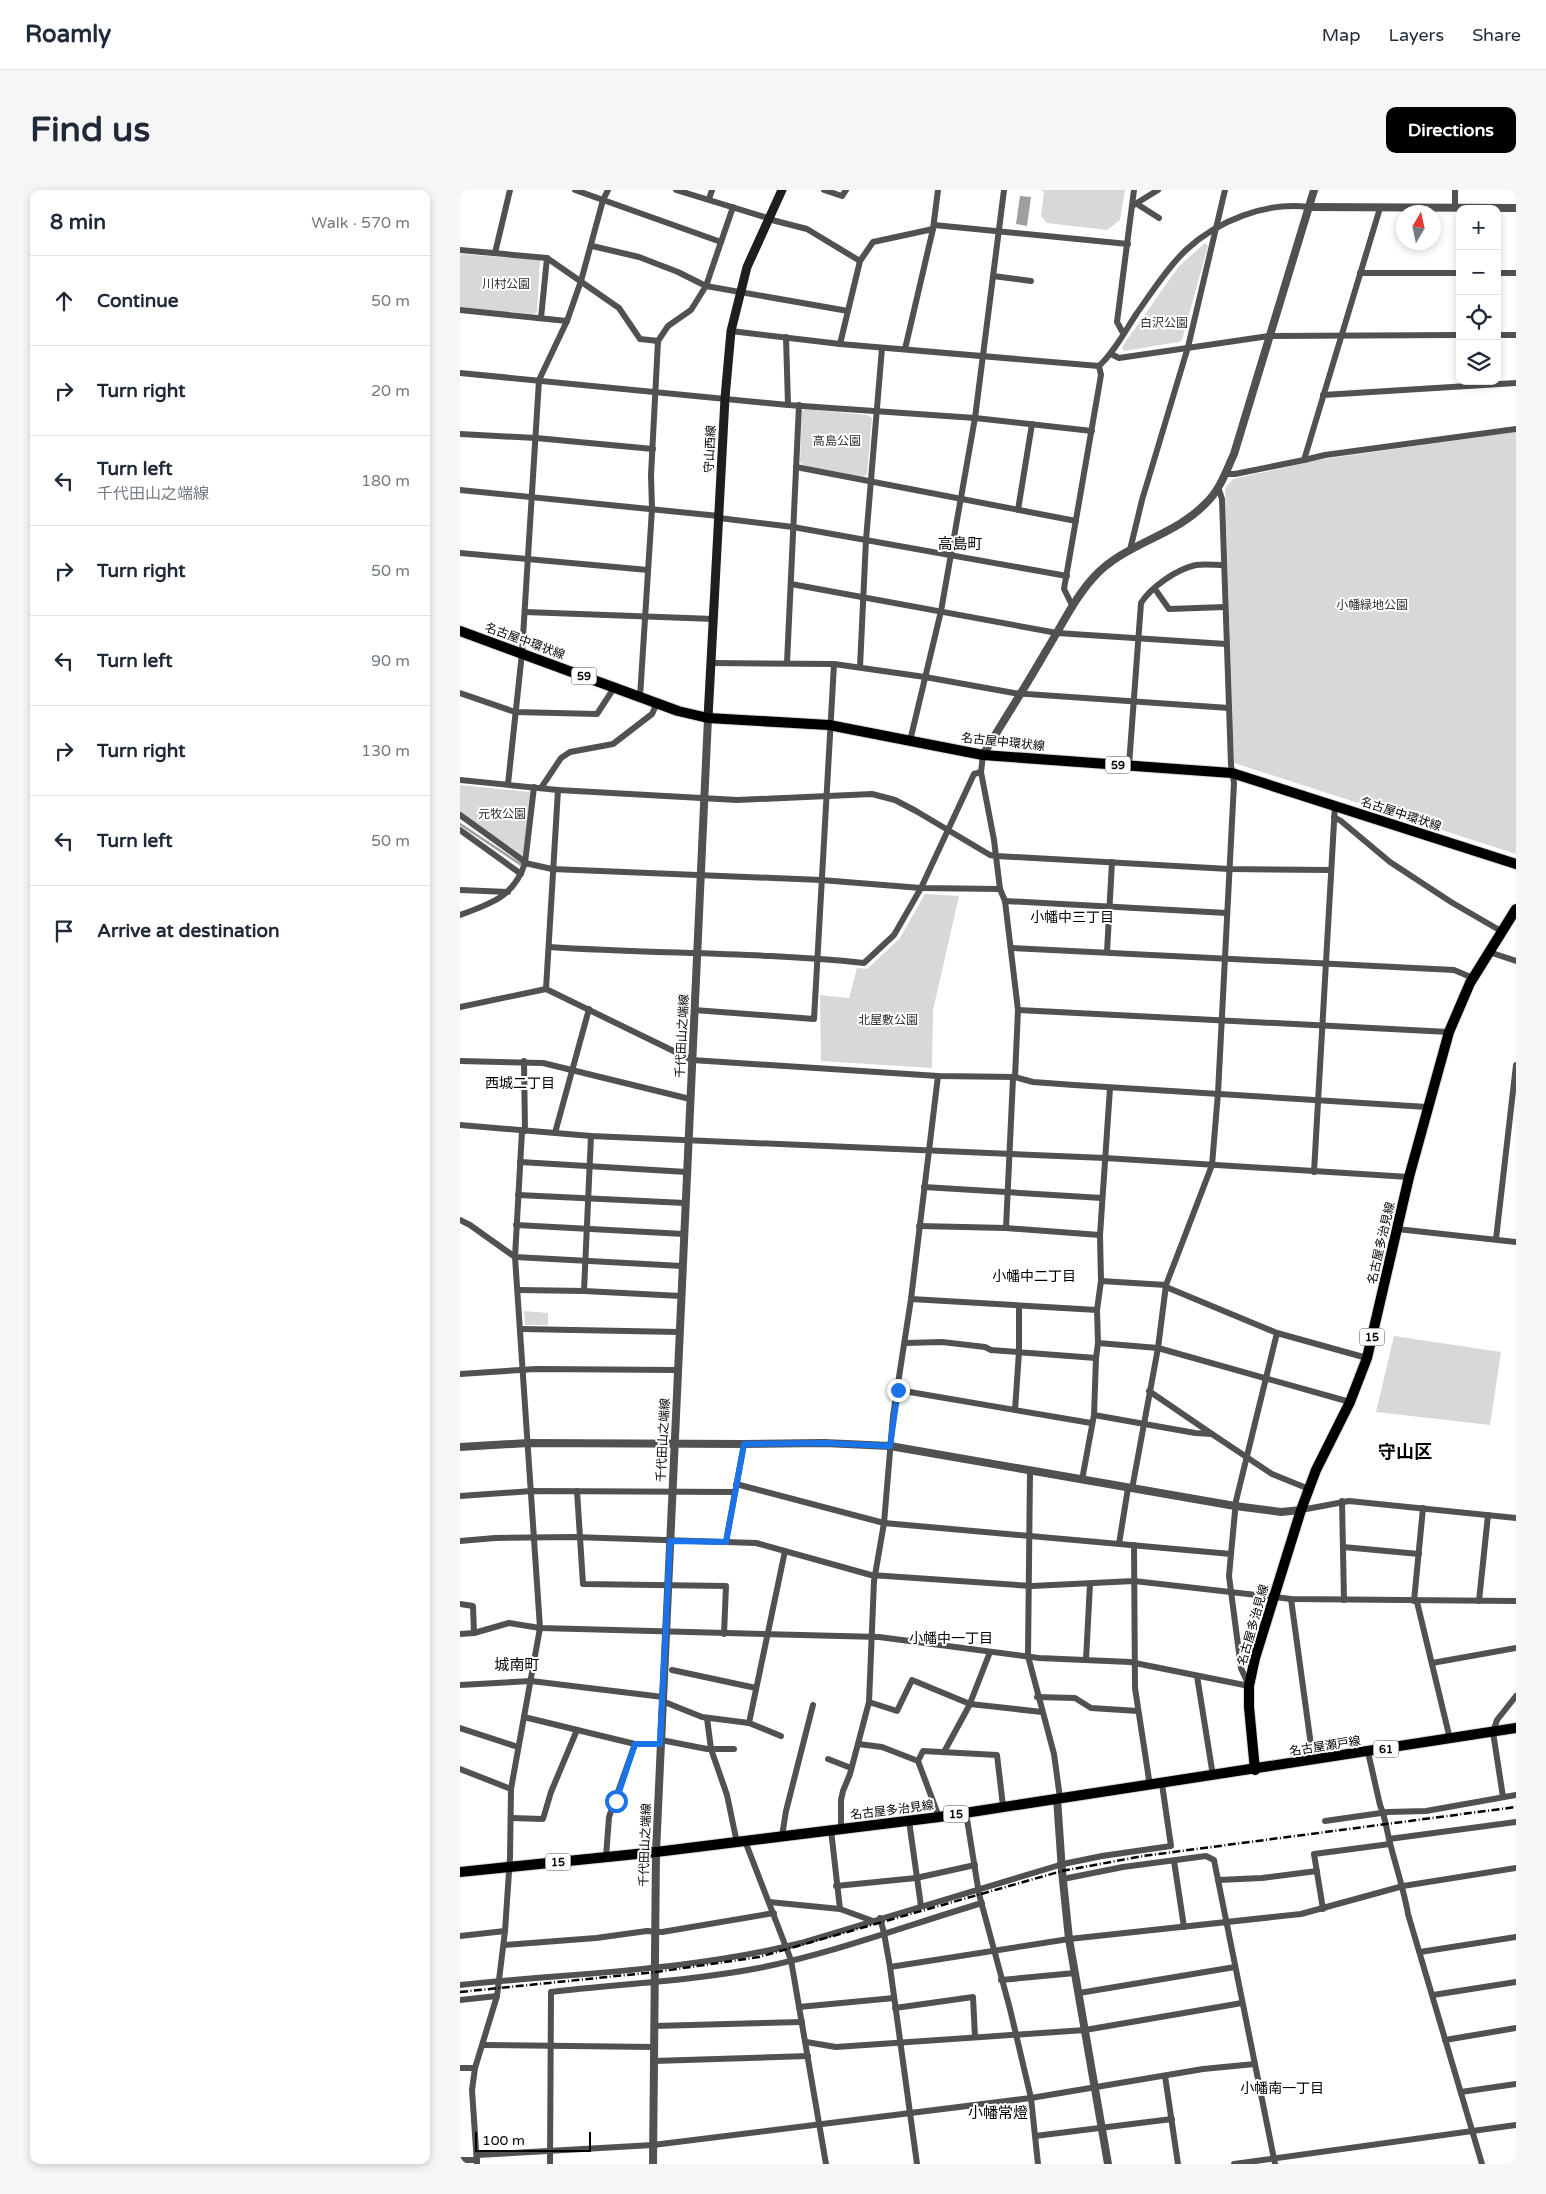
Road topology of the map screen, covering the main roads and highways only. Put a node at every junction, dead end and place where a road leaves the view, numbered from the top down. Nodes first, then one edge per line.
1 (782, 190) edge
2 (460, 631) edge
3 (708, 718) junction
4 (1516, 864) edge
5 (1516, 909) edge
6 (1516, 1728) edge
7 (1256, 1771) junction
8 (460, 1872) edge

1 - 3 main road, 守山西線
2 - 3 main road, 名古屋中環状線 / 59
3 - 4 main road, 名古屋中環状線 / 59
5 - 7 main road, 名古屋多治見線 / 15
6 - 7 main road, 名古屋瀬戸線 / 61
7 - 8 main road, 名古屋多治見線 / 15

